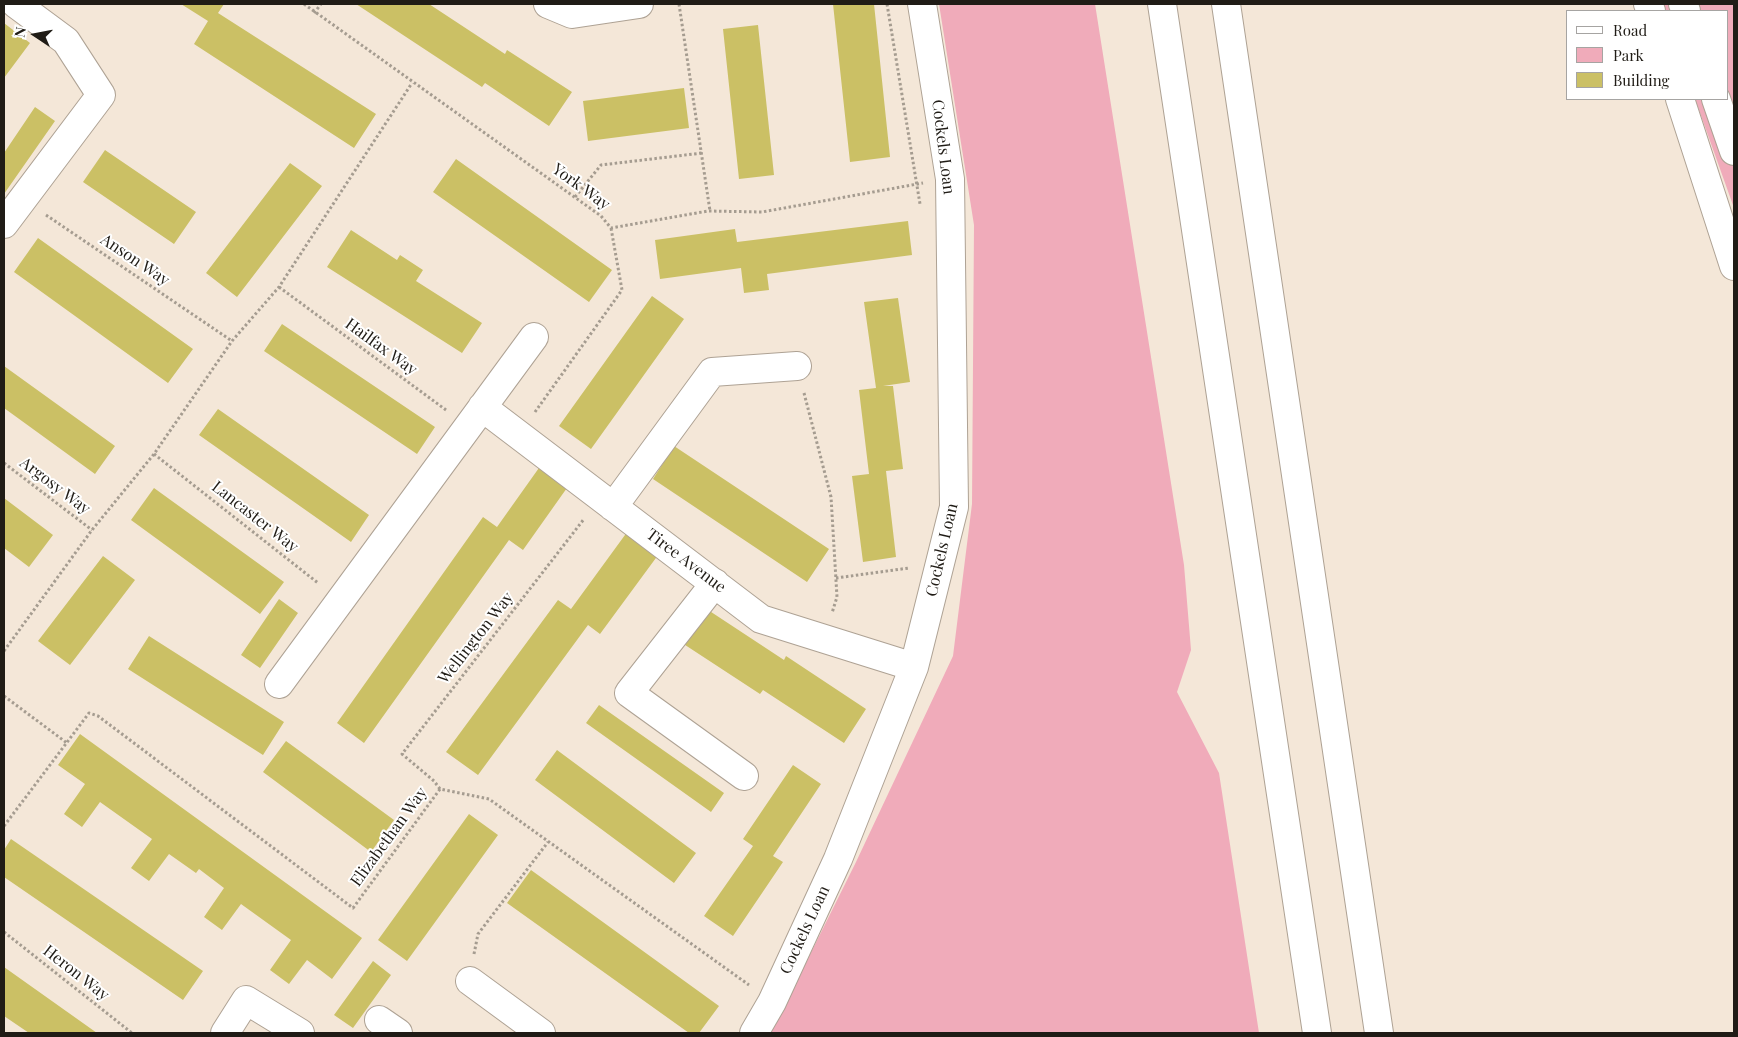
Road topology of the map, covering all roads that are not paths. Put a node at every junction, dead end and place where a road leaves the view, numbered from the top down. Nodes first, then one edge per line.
1 (16, 4) edge
2 (548, 4) edge
3 (639, 4) edge
4 (922, 4) edge
5 (1162, 4) edge
6 (1226, 4) edge
7 (1680, 100) edge
8 (1716, 100) edge
9 (1734, 151) edge
10 (4, 224) edge
11 (1734, 266) edge
12 (534, 337) dead end
13 (797, 366) road end
14 (476, 417) junction
15 (607, 502) junction
16 (715, 583) junction
17 (914, 667) junction
18 (279, 684) dead end
19 (744, 776) dead end
20 (470, 980) road end
21 (549, 1031) edge
22 (225, 1033) edge
23 (300, 1033) edge
24 (754, 1033) edge
25 (1317, 1033) edge
26 (1379, 1033) edge

1 - 10 main road
2 - 3 main road
4 - 17 main road, Cockels Loan
5 - 25 main road
6 - 26 main road
7 - 11 main road
8 - 9 main road
12 - 14 main road
13 - 15 main road
14 - 15 main road, Tiree Avenue
14 - 18 main road
15 - 16 main road, Tiree Avenue
16 - 17 main road, Tiree Avenue
16 - 19 main road
17 - 24 main road, Cockels Loan
20 - 21 main road
22 - 23 main road

